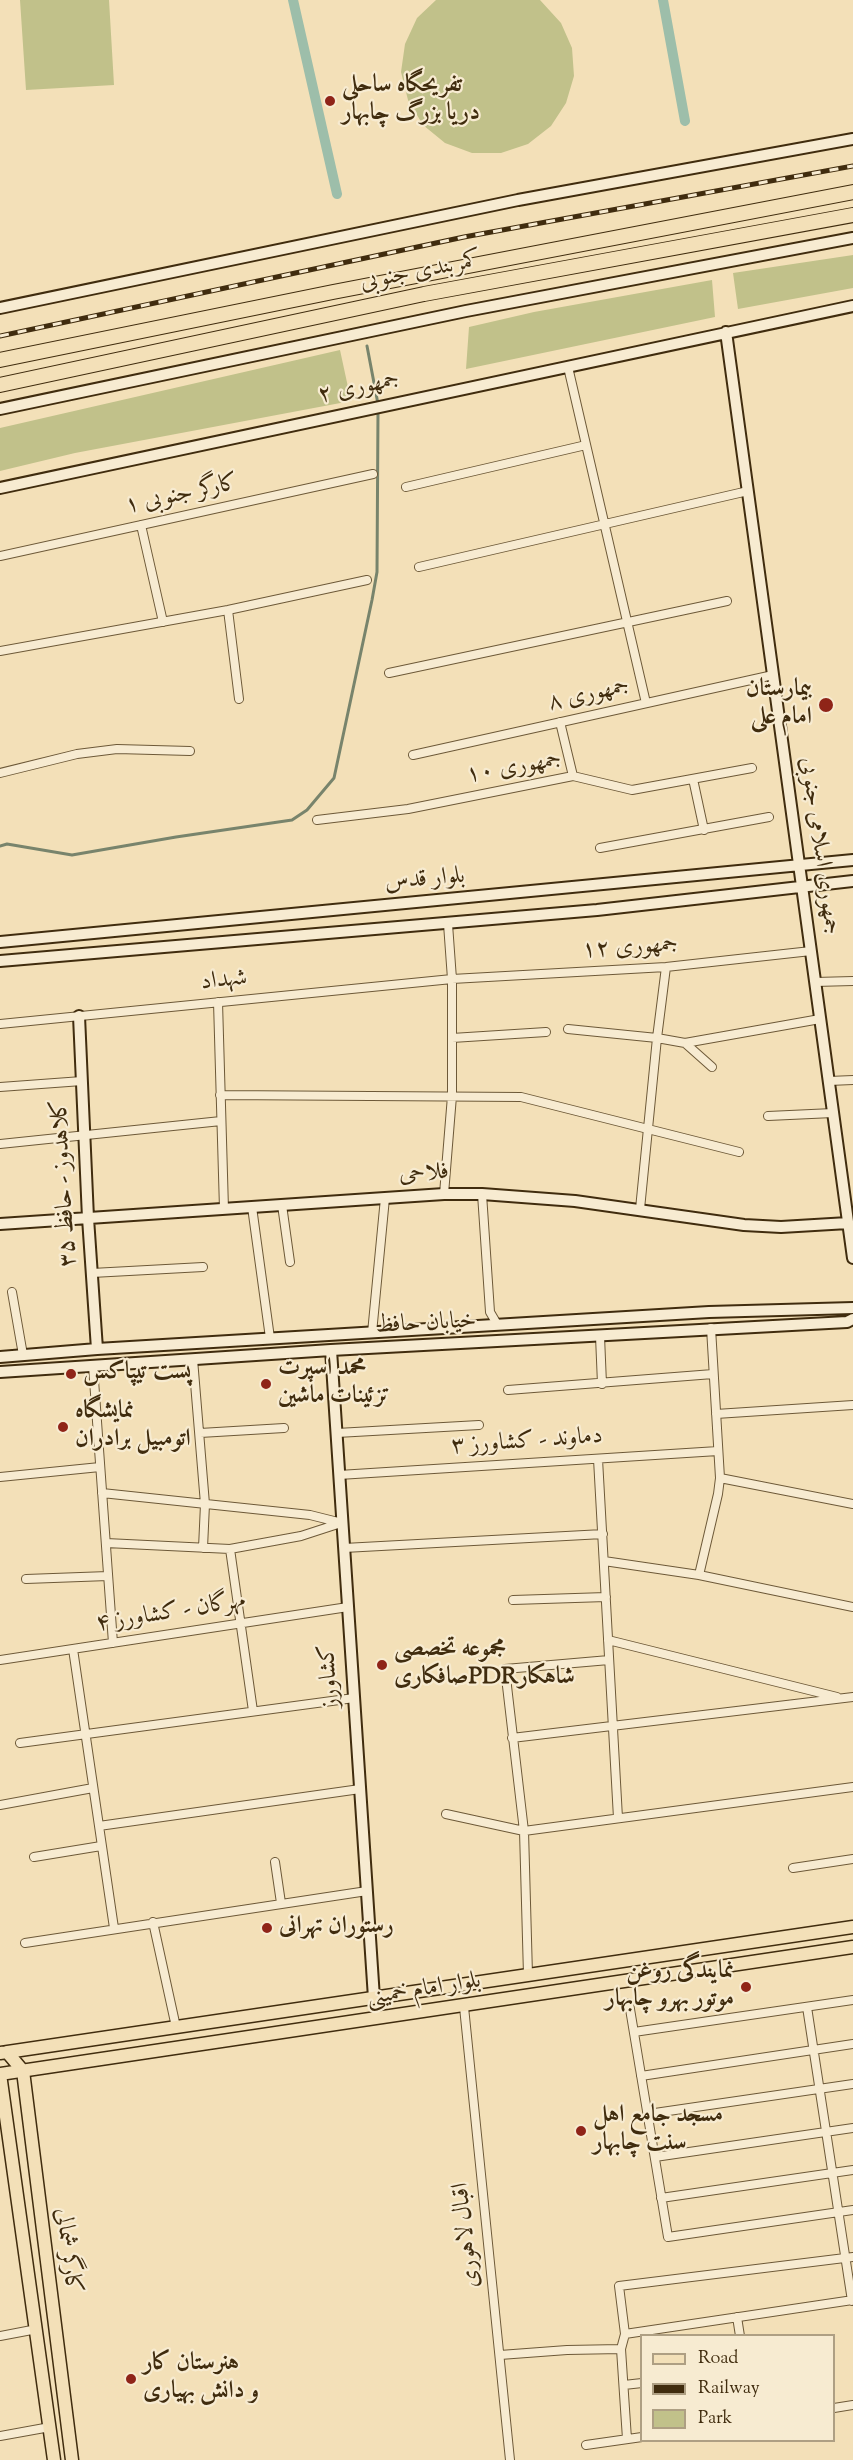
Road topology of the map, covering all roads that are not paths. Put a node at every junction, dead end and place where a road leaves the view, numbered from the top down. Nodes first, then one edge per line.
1 (853, 139) edge
2 (853, 192) edge
3 (853, 215) edge
4 (853, 238) edge
5 (853, 306) edge
6 (0, 308) edge
7 (726, 332) junction
8 (0, 360) edge
9 (568, 367) junction
10 (0, 385) edge
11 (0, 409) edge
12 (586, 445) junction
13 (373, 474) dead end
14 (405, 487) dead end
15 (0, 488) edge
16 (748, 491) junction
17 (605, 524) junction
18 (141, 525) junction
19 (0, 556) edge
20 (419, 567) dead end
21 (367, 580) dead end
22 (727, 601) dead end
23 (228, 610) junction
24 (163, 622) junction
25 (627, 622) junction
26 (0, 651) edge
27 (389, 673) dead end
28 (773, 675) junction
29 (239, 699) dead end
30 (646, 703) junction
31 (560, 722) junction
32 (190, 751) dead end
33 (413, 755) dead end
34 (752, 768) dead end
35 (0, 773) edge
36 (573, 776) junction
37 (693, 779) junction
38 (769, 817) dead end
39 (317, 820) dead end
40 (704, 831) junction
41 (600, 849) dead end
42 (853, 860) edge
43 (799, 864) junction
44 (853, 881) edge
45 (802, 885) junction
46 (321, 912) junction
47 (448, 924) junction
48 (323, 934) junction
49 (0, 942) edge
50 (811, 951) junction
51 (0, 961) edge
52 (666, 967) junction
53 (452, 979) junction
54 (853, 981) edge
55 (815, 982) junction
56 (218, 1002) junction
57 (79, 1016) junction
58 (820, 1019) junction
59 (0, 1024) edge
60 (568, 1029) dead end
61 (546, 1032) dead end
62 (452, 1038) junction
63 (657, 1038) junction
64 (685, 1043) junction
65 (712, 1067) dead end
66 (853, 1080) edge
67 (82, 1081) junction
68 (829, 1081) junction
69 (0, 1087) edge
70 (219, 1095) junction
71 (452, 1096) junction
72 (833, 1113) junction
73 (768, 1116) dead end
74 (220, 1121) junction
75 (648, 1130) junction
76 (85, 1136) junction
77 (0, 1144) edge
78 (740, 1152) dead end
79 (444, 1194) junction
80 (482, 1194) junction
81 (385, 1198) junction
82 (282, 1205) junction
83 (252, 1208) junction
84 (224, 1209) junction
85 (640, 1209) junction
86 (88, 1218) junction
87 (848, 1223) junction
88 (0, 1224) edge
89 (853, 1251) edge
90 (290, 1262) dead end
91 (203, 1267) dead end
92 (92, 1273) junction
93 (12, 1292) dead end
94 (853, 1308) edge
95 (853, 1319) edge
96 (498, 1324) junction
97 (444, 1328) junction
98 (711, 1328) junction
99 (372, 1333) junction
100 (600, 1336) junction
101 (270, 1338) junction
102 (229, 1340) junction
103 (445, 1345) junction
104 (97, 1348) junction
105 (331, 1350) junction
106 (23, 1355) junction
107 (0, 1357) edge
108 (230, 1357) junction
109 (193, 1359) junction
110 (93, 1366) junction
111 (0, 1372) edge
112 (713, 1374) junction
113 (602, 1384) junction
114 (508, 1390) dead end
115 (853, 1405) edge
116 (716, 1414) junction
117 (479, 1425) dead end
118 (284, 1428) dead end
119 (200, 1433) junction
120 (337, 1433) junction
121 (718, 1451) junction
122 (598, 1459) junction
123 (100, 1467) junction
124 (339, 1475) junction
125 (0, 1477) edge
126 (720, 1478) junction
127 (102, 1493) junction
128 (205, 1504) junction
129 (853, 1504) edge
130 (342, 1523) junction
131 (603, 1534) junction
132 (106, 1543) junction
133 (203, 1548) junction
134 (344, 1548) junction
135 (230, 1549) junction
136 (604, 1562) junction
137 (699, 1575) junction
138 (108, 1576) junction
139 (26, 1579) dead end
140 (606, 1597) junction
141 (513, 1600) dead end
142 (348, 1607) junction
143 (853, 1607) edge
144 (241, 1624) junction
145 (608, 1640) junction
146 (113, 1643) junction
147 (73, 1649) junction
148 (0, 1660) edge
149 (609, 1660) junction
150 (853, 1697) edge
151 (354, 1698) junction
152 (841, 1698) junction
153 (253, 1711) junction
154 (613, 1726) junction
155 (85, 1734) junction
156 (512, 1738) junction
157 (20, 1743) dead end
158 (853, 1786) edge
159 (93, 1788) junction
160 (360, 1789) junction
161 (0, 1805) edge
162 (446, 1814) dead end
163 (618, 1818) junction
164 (99, 1826) junction
165 (524, 1831) junction
166 (102, 1846) junction
167 (34, 1857) dead end
168 (853, 1859) edge
169 (275, 1862) dead end
170 (793, 1868) dead end
171 (367, 1891) junction
172 (281, 1903) junction
173 (153, 1922) junction
174 (853, 1927) edge
175 (114, 1928) junction
176 (25, 1943) dead end
177 (853, 1947) edge
178 (528, 1975) junction
179 (374, 1998) junction
180 (853, 2000) edge
181 (629, 2003) dead end
182 (464, 2007) junction
183 (807, 2007) junction
184 (176, 2027) junction
185 (634, 2032) junction
186 (853, 2044) edge
187 (813, 2050) junction
188 (2, 2051) edge
189 (22, 2071) junction
190 (0, 2074) edge
191 (641, 2076) junction
192 (853, 2084) edge
193 (820, 2089) junction
194 (648, 2114) junction
195 (853, 2128) edge
196 (826, 2132) junction
197 (655, 2157) junction
198 (33, 2158) junction
199 (11, 2159) junction
200 (853, 2170) edge
201 (832, 2173) junction
202 (661, 2198) junction
203 (853, 2210) edge
204 (838, 2212) junction
205 (849, 2257) edge
206 (852, 2300) edge
207 (736, 2317) junction
208 (37, 2329) junction
209 (625, 2334) junction
210 (740, 2334) edge
211 (0, 2336) edge
212 (621, 2349) junction
213 (500, 2355) junction
214 (640, 2383) edge
215 (624, 2385) junction
216 (853, 2405) edge
217 (835, 2408) edge
218 (50, 2427) junction
219 (0, 2436) edge
220 (640, 2437) edge
221 (627, 2439) junction
222 (586, 2445) dead end
223 (54, 2460) edge
224 (72, 2460) edge
225 (510, 2460) edge

1 - 6 main road
2 - 8 highway, کمربندی جنوبی
3 - 10 highway, کمربندی جنوبی
4 - 11 main road
5 - 7 main road, جمهوری ۲
7 - 9 main road, جمهوری ۲
7 - 16 main road, جمهوری اسلامی جنوبی
9 - 12 street
9 - 15 main road, جمهوری ۲
12 - 14 street
12 - 17 street
13 - 18 street, کارگر جنوبی ۱
16 - 17 street
16 - 28 main road, جمهوری اسلامی جنوبی
17 - 20 street
17 - 25 street
18 - 19 street, کارگر جنوبی ۱
18 - 24 street
21 - 23 street
22 - 25 street
23 - 24 street
23 - 29 street
24 - 26 street
25 - 27 street
25 - 30 street
28 - 30 street, جمهوری ۸
28 - 43 main road, جمهوری اسلامی جنوبی
30 - 31 street, جمهوری ۸
31 - 33 street, جمهوری ۸
31 - 36 street
32 - 35 street
34 - 37 street, جمهوری ۱۰
36 - 37 street, جمهوری ۱۰
36 - 39 street, جمهوری ۱۰
37 - 40 street
38 - 40 street
40 - 41 street
42 - 43 main road, بلوار قدس
43 - 45 main road, جمهوری اسلامی جنوبی
43 - 46 main road, بلوار قدس
44 - 45 main road, بلوار قدس
45 - 47 main road, بلوار قدس
45 - 50 main road, جمهوری اسلامی جنوبی
46 - 48 main road
46 - 49 main road, بلوار قدس
47 - 48 main road, بلوار قدس
47 - 53 street
48 - 51 main road, بلوار قدس
50 - 52 street, جمهوری ۱۲
50 - 55 main road, جمهوری اسلامی جنوبی
52 - 53 street, جمهوری ۱۲
52 - 63 street
53 - 56 street, شهداد
53 - 62 street
54 - 55 street
55 - 58 main road, جمهوری اسلامی جنوبی
56 - 57 street, شهداد
56 - 70 street
57 - 59 street, شهداد
57 - 67 main road, کلاهدوز - حافظ ۳۵
58 - 64 street
58 - 68 main road, جمهوری اسلامی جنوبی
60 - 63 street
61 - 62 street
62 - 71 street
63 - 64 street
63 - 75 street
64 - 65 street
66 - 68 street
67 - 69 street
67 - 76 main road, کلاهدوز - حافظ ۳۵
68 - 72 main road, جمهوری اسلامی جنوبی
70 - 71 street
70 - 74 street
71 - 75 street
71 - 79 street
72 - 73 street
72 - 87 main road, جمهوری اسلامی جنوبی
74 - 76 street
74 - 84 street
75 - 78 street
75 - 85 street
76 - 77 street
76 - 86 main road, کلاهدوز - حافظ ۳۵
79 - 80 main road, فلاحی
79 - 81 main road, فلاحی
80 - 85 main road, فلاحی
80 - 96 street
81 - 82 main road, فلاحی
81 - 99 street
82 - 83 main road, فلاحی
82 - 90 street
83 - 84 main road, فلاحی
83 - 101 street
84 - 86 main road, فلاحی
85 - 87 main road, فلاحی
86 - 88 main road, فلاحی
86 - 92 main road, کلاهدوز - حافظ ۳۵
87 - 89 main road, جمهوری اسلامی جنوبی
91 - 92 street
92 - 104 main road, کلاهدوز - حافظ ۳۵
93 - 106 street
94 - 96 main road, خیابان حافظ
95 - 98 main road, خیابان حافظ
96 - 97 main road, خیابان حافظ
97 - 99 main road, خیابان حافظ
97 - 103 main road
98 - 100 main road, خیابان حافظ
98 - 112 street
99 - 101 main road, خیابان حافظ
100 - 103 main road, خیابان حافظ
100 - 113 street
101 - 102 main road, خیابان حافظ
102 - 104 main road, خیابان حافظ
102 - 108 main road
103 - 105 main road, خیابان حافظ
104 - 106 main road, خیابان حافظ
105 - 108 main road, خیابان حافظ
105 - 120 main road, کشاورز
106 - 107 main road, خیابان حافظ
108 - 109 main road, خیابان حافظ
109 - 110 main road, خیابان حافظ
109 - 119 street
110 - 111 main road, خیابان حافظ
110 - 123 street
112 - 113 street
112 - 116 street
113 - 114 street
115 - 116 street
116 - 121 street
117 - 120 street
118 - 119 street
119 - 128 street
120 - 124 main road, کشاورز
121 - 122 street, دماوند - کشاورز ۳
121 - 126 street
122 - 124 street, دماوند - کشاورز ۳
122 - 131 street
123 - 125 street
123 - 127 street
124 - 130 main road, کشاورز
126 - 129 street
126 - 137 street
127 - 128 street
127 - 132 street
128 - 130 street
128 - 133 street
130 - 134 main road, کشاورز
130 - 135 street
131 - 134 street
131 - 136 street
132 - 133 street
132 - 138 street
133 - 135 street
134 - 142 main road, کشاورز
135 - 144 street
136 - 137 street
136 - 140 street
137 - 143 street
138 - 139 street
138 - 146 street
140 - 141 street
140 - 145 street
142 - 144 street, مهرگان - کشاورز ۴
142 - 151 main road, کشاورز
144 - 146 street, مهرگان - کشاورز ۴
144 - 153 street
145 - 149 street
145 - 152 street
146 - 147 street, مهرگان - کشاورز ۴
147 - 148 street, مهرگان - کشاورز ۴
147 - 155 street
149 - 154 street
149 - 156 street
150 - 152 street
151 - 153 street
151 - 160 main road, کشاورز
152 - 154 street
153 - 155 street
154 - 156 street
154 - 163 street
155 - 157 street
155 - 159 street
156 - 165 street
158 - 163 street
159 - 161 street
159 - 164 street
160 - 164 street
160 - 171 main road, کشاورز
162 - 165 street
163 - 165 street
164 - 166 street
165 - 178 street
166 - 167 street
166 - 175 street
168 - 170 street
169 - 172 street
171 - 172 street
171 - 179 main road, کشاورز
172 - 173 street
173 - 175 street
173 - 184 street
174 - 178 main road, بلوار امام خمینی
175 - 176 street
177 - 182 main road, بلوار امام خمینی
178 - 179 main road, بلوار امام خمینی
179 - 184 main road, بلوار امام خمینی
180 - 183 street
181 - 185 street
182 - 189 main road, بلوار امام خمینی
182 - 213 street, اقبال لاهوری
183 - 185 street
183 - 187 street
184 - 188 main road, بلوار امام خمینی
185 - 191 street
186 - 187 street
187 - 191 street
187 - 193 street
188 - 189 main road
189 - 190 main road, بلوار امام خمینی
189 - 198 main road, کارگر شمالی
190 - 199 main road, کارگر شمالی
191 - 194 street
192 - 193 street
193 - 194 street
193 - 196 street
194 - 197 street
195 - 196 street
196 - 197 street
196 - 201 street
197 - 202 street
198 - 199 main road
198 - 224 main road, کارگر شمالی
199 - 208 main road, کارگر شمالی
200 - 201 street
201 - 202 street
201 - 204 street
202 - 204 street
203 - 204 street
204 - 205 street
205 - 206 street
205 - 209 street
206 - 207 street
207 - 209 street
207 - 210 street
208 - 211 street
208 - 218 main road, کارگر شمالی
209 - 212 street
212 - 213 street
212 - 215 street
213 - 225 street, اقبال لاهوری
214 - 215 street
215 - 221 street
216 - 217 street
218 - 219 street
218 - 223 main road, کارگر شمالی
220 - 221 street
221 - 222 street

